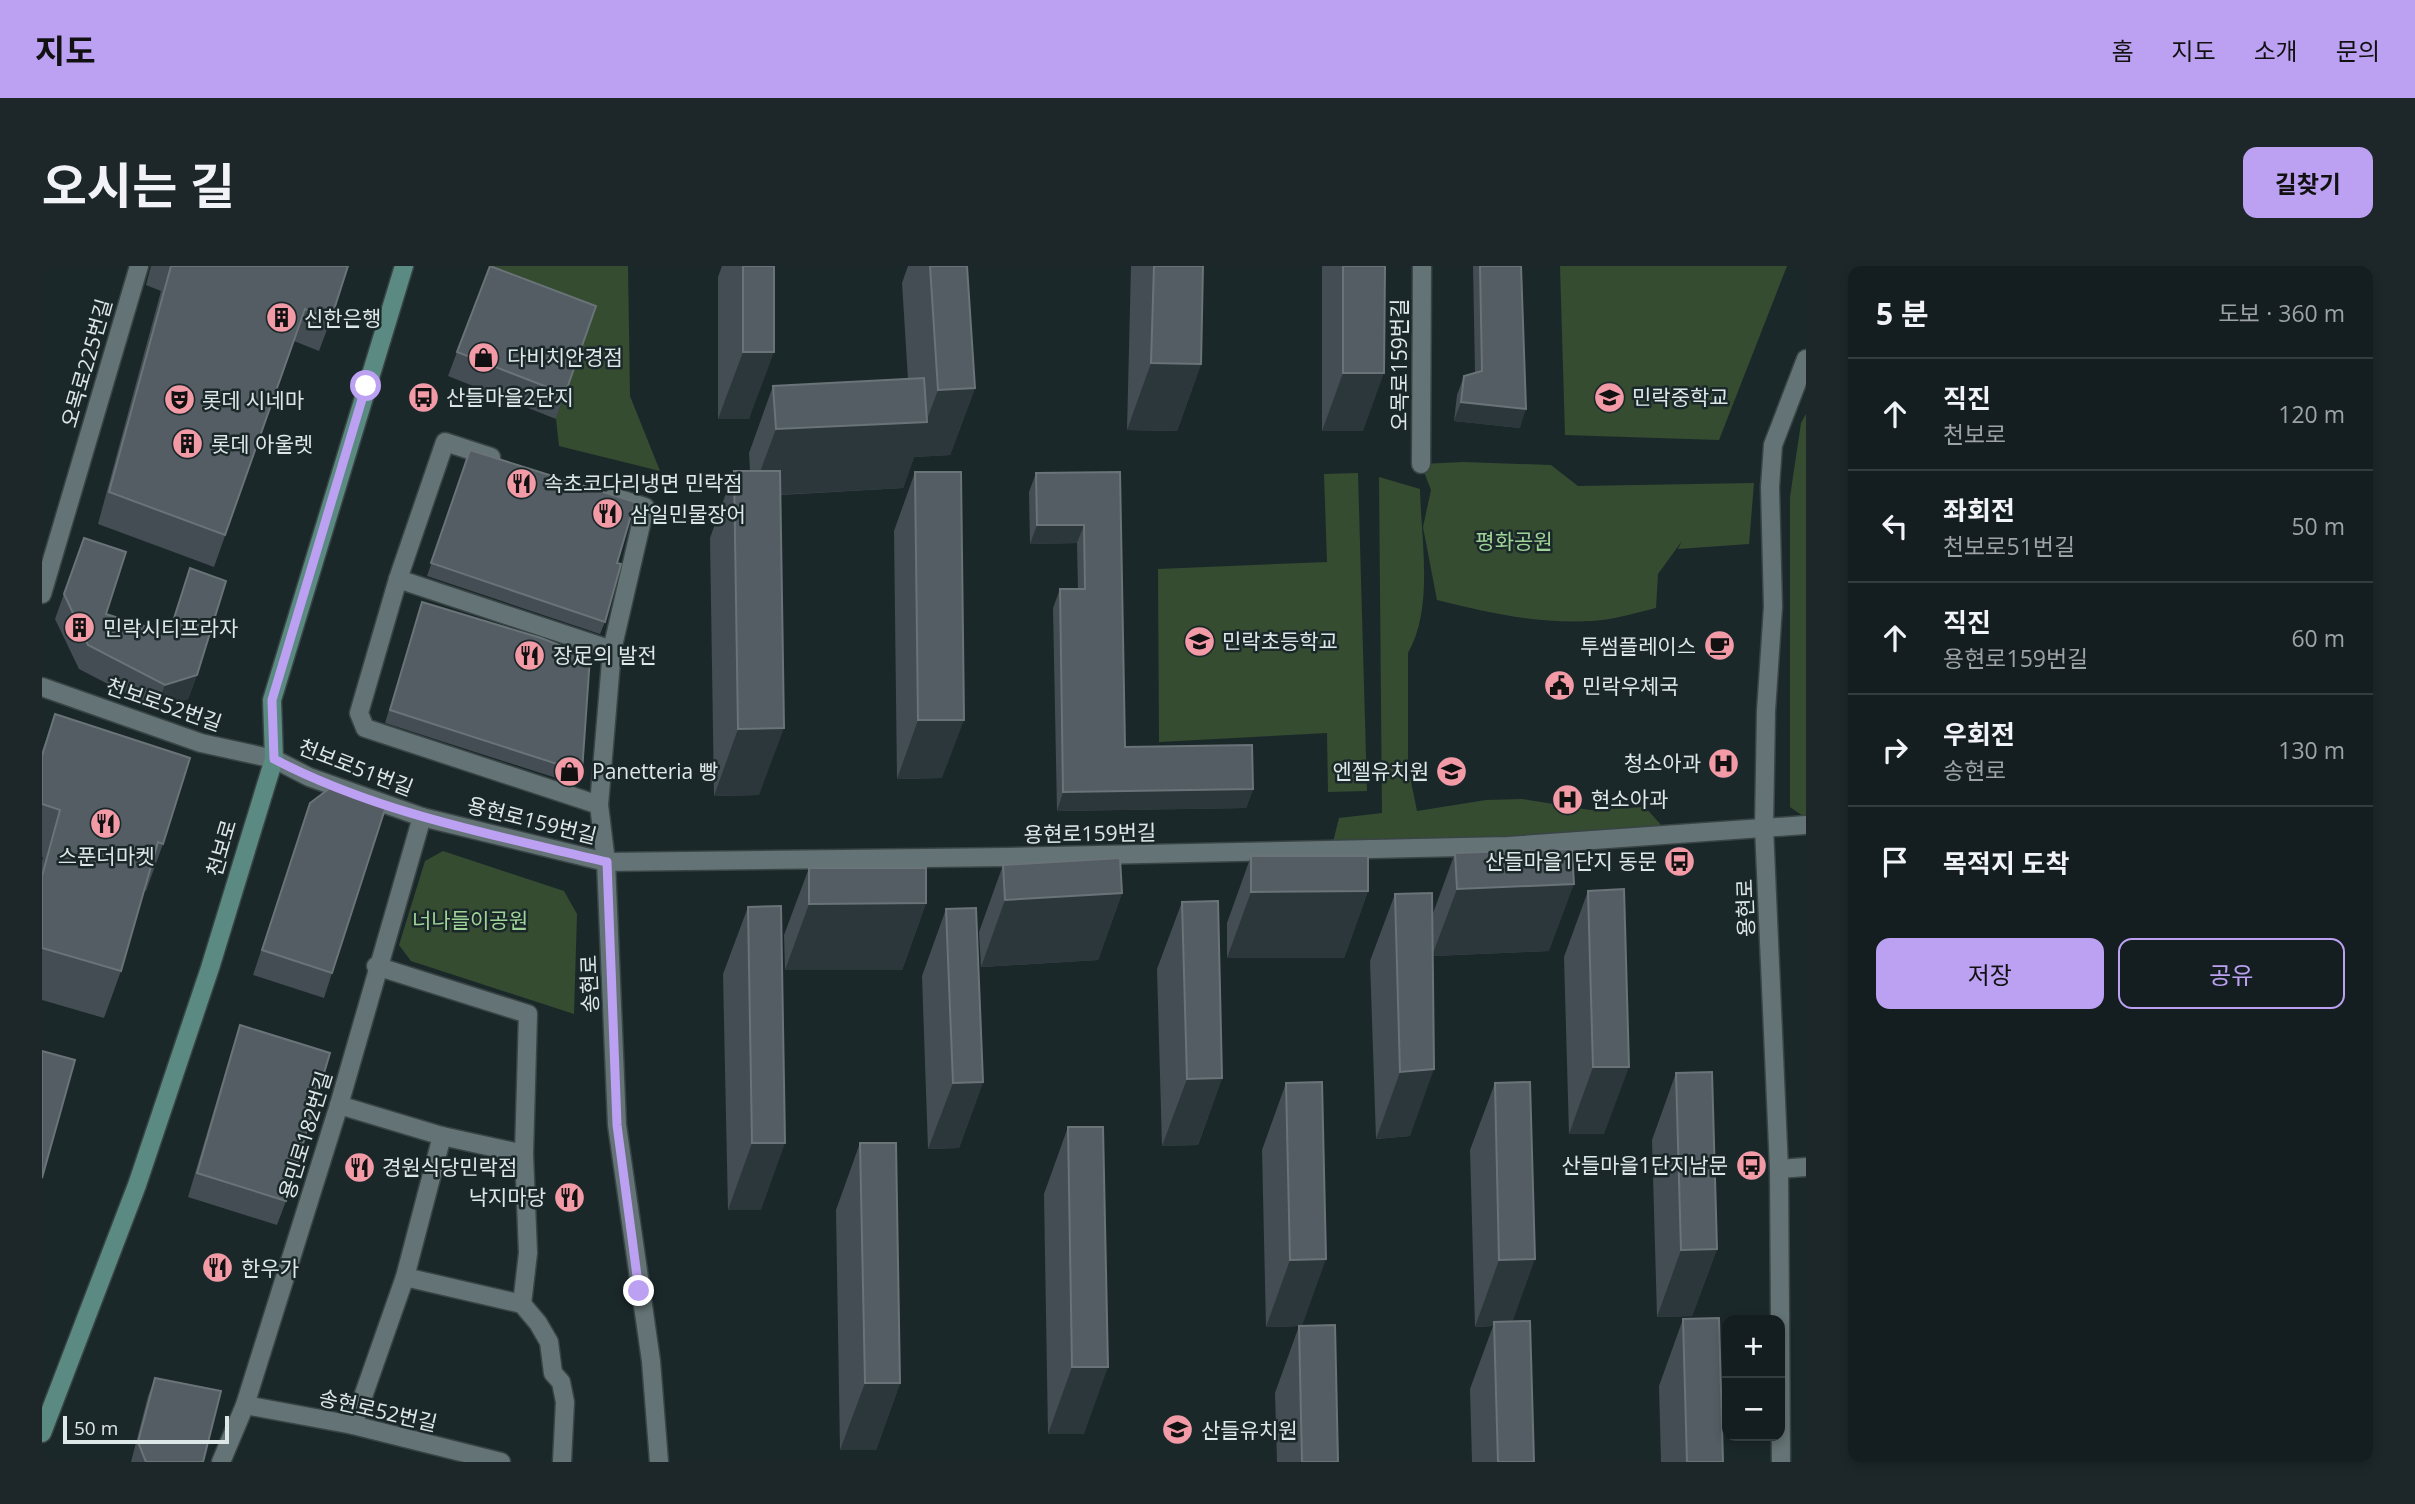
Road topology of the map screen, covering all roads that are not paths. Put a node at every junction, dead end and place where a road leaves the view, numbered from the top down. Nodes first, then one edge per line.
1 (139, 266) edge
2 (404, 266) edge
3 (1422, 266) edge
4 (1806, 359) edge
5 (507, 463) edge
6 (1421, 464) dead end
7 (595, 491) edge
8 (398, 579) junction
9 (42, 594) edge
10 (612, 650) junction
11 (42, 687) edge
12 (274, 759) junction
13 (599, 805) junction
14 (422, 817) junction
15 (1806, 825) edge
16 (1764, 827) junction
17 (607, 862) junction
18 (376, 967) junction
19 (339, 1105) junction
20 (442, 1136) junction
21 (524, 1154) junction
22 (1806, 1167) edge
23 (1779, 1169) junction
24 (405, 1277) junction
25 (522, 1304) junction
26 (245, 1405) junction
27 (353, 1425) junction
28 (42, 1433) edge
29 (221, 1462) edge
30 (501, 1462) edge
31 (562, 1462) edge
32 (659, 1462) edge
33 (1781, 1462) edge

1 - 9 street, 오목로225번길
2 - 12 main road, 천보로
3 - 6 street, 오목로159번길
4 - 16 street, 용현로
5 - 8 street
7 - 10 street, 송현로
8 - 10 street
8 - 13 street
10 - 13 street, 송현로
11 - 12 street, 천보로52번길
12 - 14 street, 천보로51번길
12 - 28 main road, 천보로
13 - 17 street, 송현로
14 - 17 street, 용현로159번길
14 - 18 street, 용민로182번길
15 - 16 street, 용현로159번길
16 - 17 street, 용현로159번길
16 - 23 street, 용현로
17 - 32 street, 송현로
18 - 19 street, 용민로182번길
18 - 21 street
19 - 20 street
19 - 26 street, 용민로182번길
20 - 21 street
20 - 24 street
21 - 25 street
22 - 23 street
23 - 33 street, 용현로
24 - 25 street
24 - 27 street
25 - 31 street
26 - 27 street, 송현로52번길
26 - 29 street, 용민로182번길
27 - 30 street, 송현로52번길

